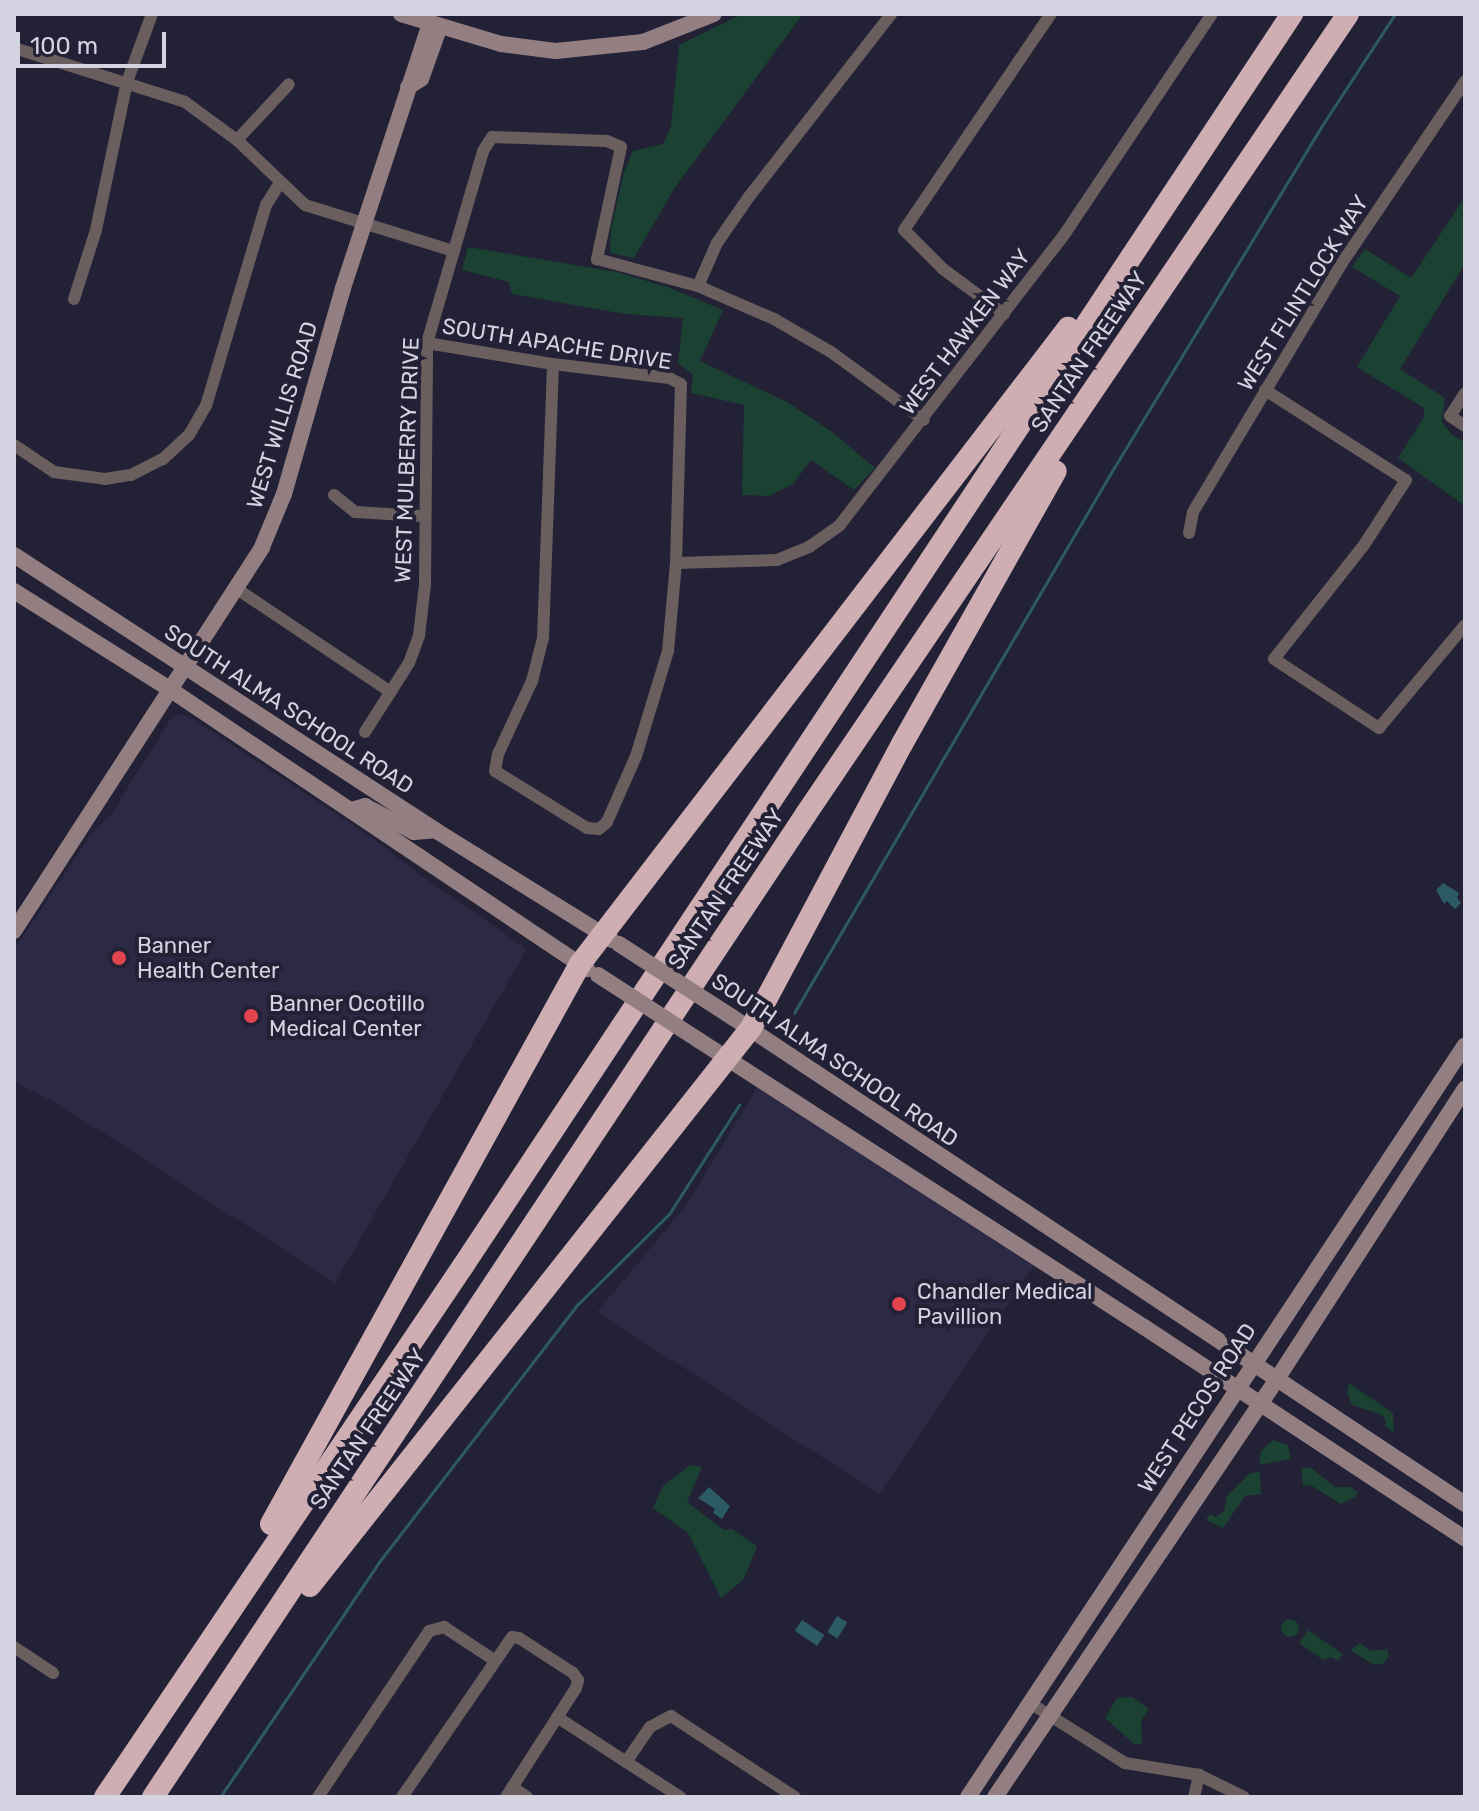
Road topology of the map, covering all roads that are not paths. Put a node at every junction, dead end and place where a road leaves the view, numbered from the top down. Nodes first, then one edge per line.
1 (152, 14) edge
2 (401, 14) edge
3 (714, 14) edge
4 (891, 14) edge
5 (1051, 14) edge
6 (1212, 14) edge
7 (1292, 14) edge
8 (1348, 14) edge
9 (435, 21) edge
10 (14, 48) edge
11 (1464, 80) edge
12 (127, 82) junction
13 (289, 84) dead end
14 (237, 140) junction
15 (1199, 157) junction
16 (280, 183) junction
17 (363, 224) junction
18 (454, 251) junction
19 (698, 286) junction
20 (74, 299) dead end
21 (1155, 301) junction
22 (1004, 314) junction
23 (427, 343) junction
24 (553, 364) junction
25 (1265, 390) junction
26 (1465, 393) edge
27 (924, 420) junction
28 (1465, 426) edge
29 (14, 445) edge
30 (131, 475) junction
31 (136, 490) dead end
32 (334, 495) dead end
33 (423, 516) junction
34 (1189, 533) dead end
35 (14, 555) edge
36 (676, 563) junction
37 (237, 589) junction
38 (14, 591) edge
39 (1465, 625) edge
40 (185, 669) junction
41 (171, 690) junction
42 (391, 692) junction
43 (365, 732) dead end
44 (726, 772) junction
45 (352, 810) junction
46 (435, 830) junction
47 (555, 905) junction
48 (14, 931) edge
49 (611, 939) junction
50 (589, 969) junction
51 (741, 1023) junction
52 (1465, 1045) edge
53 (727, 1060) junction
54 (1465, 1088) edge
55 (1252, 1362) junction
56 (1277, 1379) junction
57 (1236, 1387) junction
58 (1260, 1403) junction
59 (1465, 1504) edge
60 (1465, 1539) edge
61 (14, 1647) edge
62 (494, 1660) junction
63 (53, 1673) dead end
64 (169, 1702) junction
65 (1030, 1703) junction
66 (1049, 1716) junction
67 (557, 1717) junction
68 (626, 1762) junction
69 (1199, 1775) junction
70 (157, 1791) edge
71 (509, 1792) edge
72 (323, 1795) edge
73 (105, 1797) edge
74 (402, 1797) edge
75 (527, 1797) edge
76 (680, 1797) edge
77 (795, 1797) edge
78 (968, 1797) edge
79 (995, 1797) edge
80 (1194, 1797) edge
81 (1244, 1797) edge

1 - 12 street
2 - 9 main road
3 - 9 main road
4 - 19 street
5 - 22 street
6 - 22 street, WEST HAWKEN WAY
7 - 15 highway, SANTAN FREEWAY
8 - 21 highway, SANTAN FREEWAY
9 - 17 main road, WEST WILLIS ROAD
10 - 12 street
11 - 25 street, WEST FLINTLOCK WAY
12 - 14 street
12 - 20 street
13 - 14 street
14 - 16 street
15 - 44 highway
15 - 64 highway, SANTAN FREEWAY
16 - 17 street
16 - 30 street
17 - 18 street
17 - 37 main road, WEST WILLIS ROAD
18 - 19 street, WEST MULBERRY DRIVE
18 - 23 street, WEST MULBERRY DRIVE
19 - 27 street
21 - 51 highway
21 - 70 highway, SANTAN FREEWAY
22 - 27 street, WEST HAWKEN WAY
23 - 24 street, SOUTH APACHE DRIVE
23 - 33 street, WEST MULBERRY DRIVE
24 - 36 street, SOUTH APACHE DRIVE
24 - 36 street
25 - 34 street, WEST FLINTLOCK WAY
25 - 39 street
26 - 28 street
27 - 36 street, WEST HAWKEN WAY
29 - 30 street
30 - 31 street
32 - 33 street
33 - 42 street, WEST MULBERRY DRIVE
35 - 40 main road, SOUTH ALMA SCHOOL ROAD
37 - 40 main road, WEST WILLIS ROAD
37 - 42 street
38 - 41 main road
40 - 41 main road, WEST WILLIS ROAD
40 - 46 main road, SOUTH ALMA SCHOOL ROAD
41 - 45 main road
41 - 48 main road, WEST WILLIS ROAD
42 - 43 street, WEST MULBERRY DRIVE
44 - 47 main road
44 - 49 highway
45 - 46 main road
45 - 50 main road
46 - 47 main road, SOUTH ALMA SCHOOL ROAD
47 - 49 main road, SOUTH ALMA SCHOOL ROAD
49 - 50 highway
49 - 51 main road, SOUTH ALMA SCHOOL ROAD, bridge
50 - 53 main road, bridge
50 - 64 highway
51 - 53 highway
51 - 55 main road, SOUTH ALMA SCHOOL ROAD
52 - 55 main road, WEST PECOS ROAD
53 - 57 main road
53 - 70 highway
54 - 56 main road
55 - 56 main road, SOUTH ALMA SCHOOL ROAD
55 - 57 main road, WEST PECOS ROAD
56 - 58 main road
56 - 59 main road, SOUTH ALMA SCHOOL ROAD
57 - 58 main road
57 - 65 main road, WEST PECOS ROAD
58 - 60 main road
58 - 66 main road
61 - 63 street
62 - 67 street
62 - 72 street
62 - 74 street
64 - 73 highway, SANTAN FREEWAY
65 - 66 street
65 - 78 main road, WEST PECOS ROAD
66 - 69 street
66 - 79 main road
67 - 68 street
67 - 71 street
68 - 76 street
68 - 77 street
69 - 80 street
69 - 81 street
71 - 75 street

